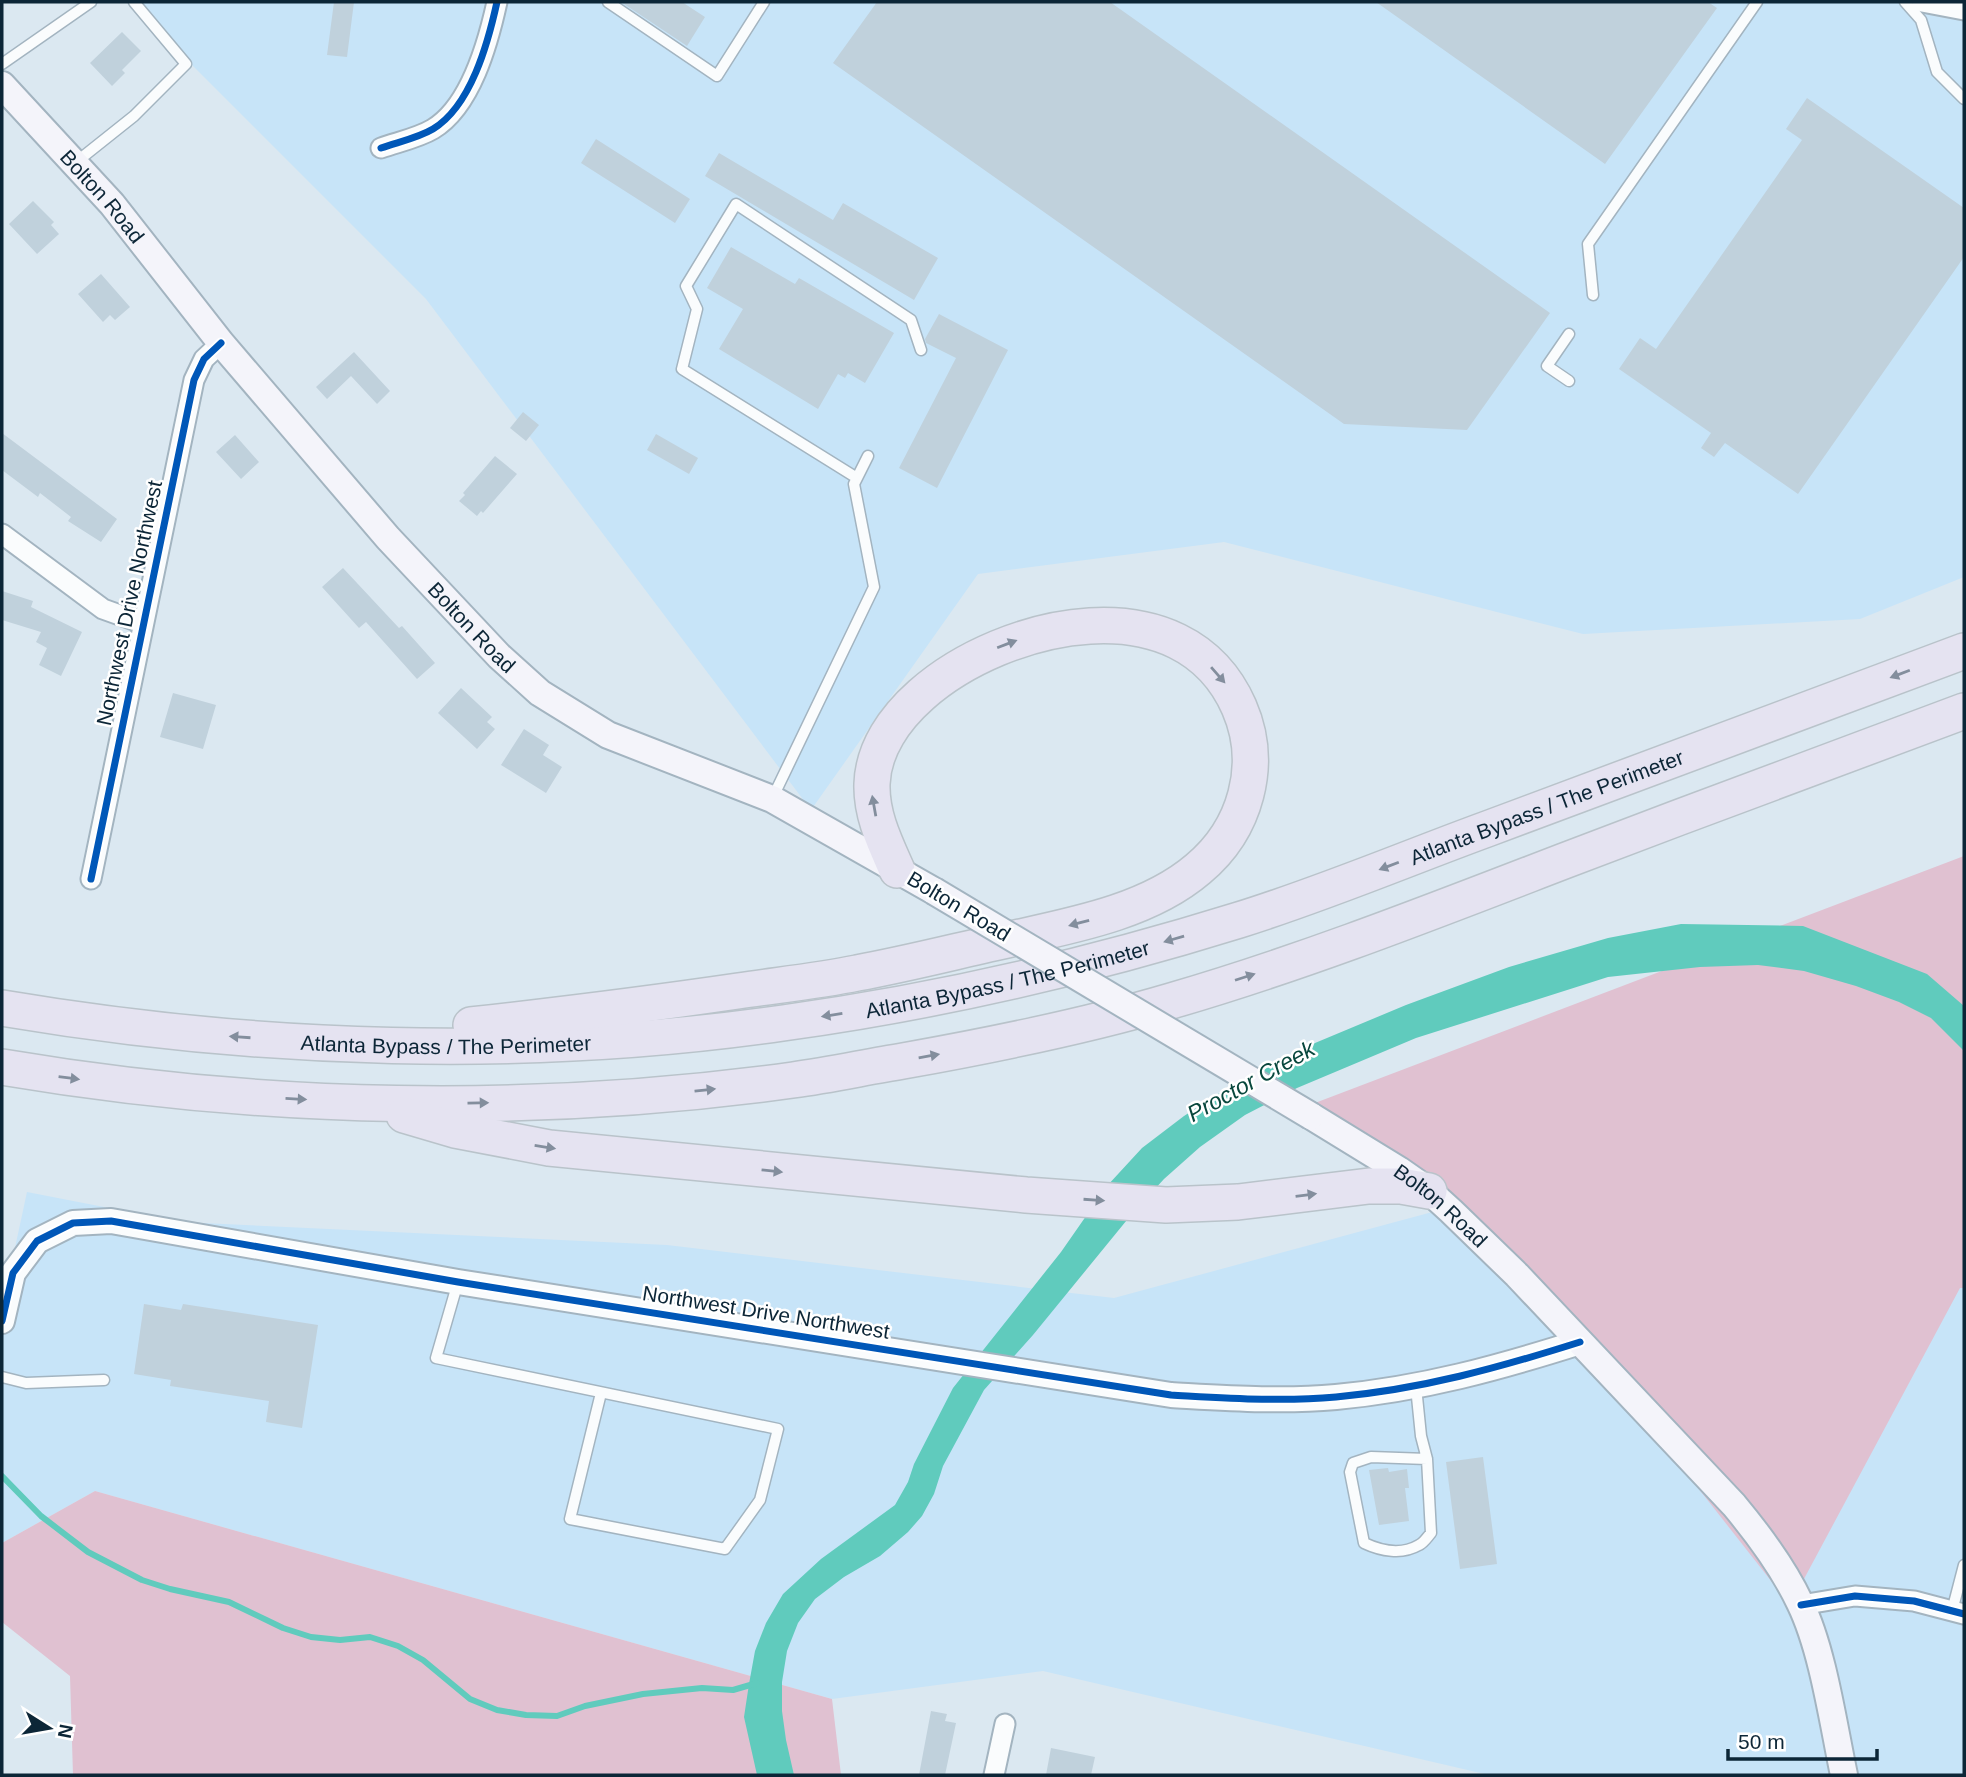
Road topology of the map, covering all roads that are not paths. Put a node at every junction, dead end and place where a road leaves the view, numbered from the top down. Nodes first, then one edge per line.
1 (91, 2) edge
2 (134, 2) edge
3 (497, 2) edge
4 (608, 2) edge
5 (764, 2) edge
6 (1757, 2) edge
7 (1905, 2) edge
8 (1922, 2) edge
9 (1964, 10) edge
10 (2, 64) edge
11 (2, 85) edge
12 (1964, 99) edge
13 (382, 148) dead end
14 (74, 164) junction
15 (1592, 295) dead end
16 (1569, 334) dead end
17 (221, 343) junction
18 (922, 350) dead end
19 (1569, 381) dead end
20 (868, 456) dead end
21 (857, 478) junction
22 (2, 534) edge
23 (142, 623) junction
24 (1964, 651) edge
25 (1964, 711) edge
26 (772, 799) junction
27 (897, 870) junction
28 (91, 879) dead end
29 (2, 1008) edge
30 (308, 1042) junction
31 (2, 1067) edge
32 (360, 1102) junction
33 (1429, 1191) junction
34 (458, 1282) junction
35 (2, 1321) edge
36 (1580, 1342) junction
37 (2, 1377) edge
38 (104, 1380) dead end
39 (1416, 1387) junction
40 (601, 1393) junction
41 (1427, 1459) junction
42 (1964, 1565) edge
43 (1801, 1605) junction
44 (1958, 1613) edge
45 (1005, 1724) dead end
46 (994, 1775) edge
47 (1844, 1775) edge

1 - 10 lane
2 - 14 lane
3 - 13 street
4 - 5 lane
6 - 15 lane
7 - 12 lane
8 - 9 street
11 - 14 main road, Bolton Road
14 - 17 main road, Bolton Road
16 - 19 lane
17 - 23 street, Northwest Drive Northwest
17 - 26 main road, Bolton Road
18 - 21 lane
20 - 21 lane
21 - 26 lane
22 - 23 street
23 - 28 street, Northwest Drive Northwest
24 -> 30 highway, Atlanta Bypass / The Perimeter
32 -> 25 highway
26 - 27 main road, Bolton Road
27 -> 30 highway
27 - 33 main road, Bolton Road, bridge
30 -> 29 highway, Atlanta Bypass / The Perimeter
31 -> 32 highway
32 -> 33 highway
33 - 36 main road, Bolton Road
34 - 35 street, Northwest Drive Northwest
34 - 39 street, Northwest Drive Northwest
34 - 40 lane
36 - 39 street, Northwest Drive Northwest
36 - 43 main road, Bolton Road
37 - 38 lane
39 - 41 lane
40 - 40 lane
41 - 41 lane
42 - 44 lane
43 - 44 street
43 - 47 main road, Bolton Road
45 - 46 street

